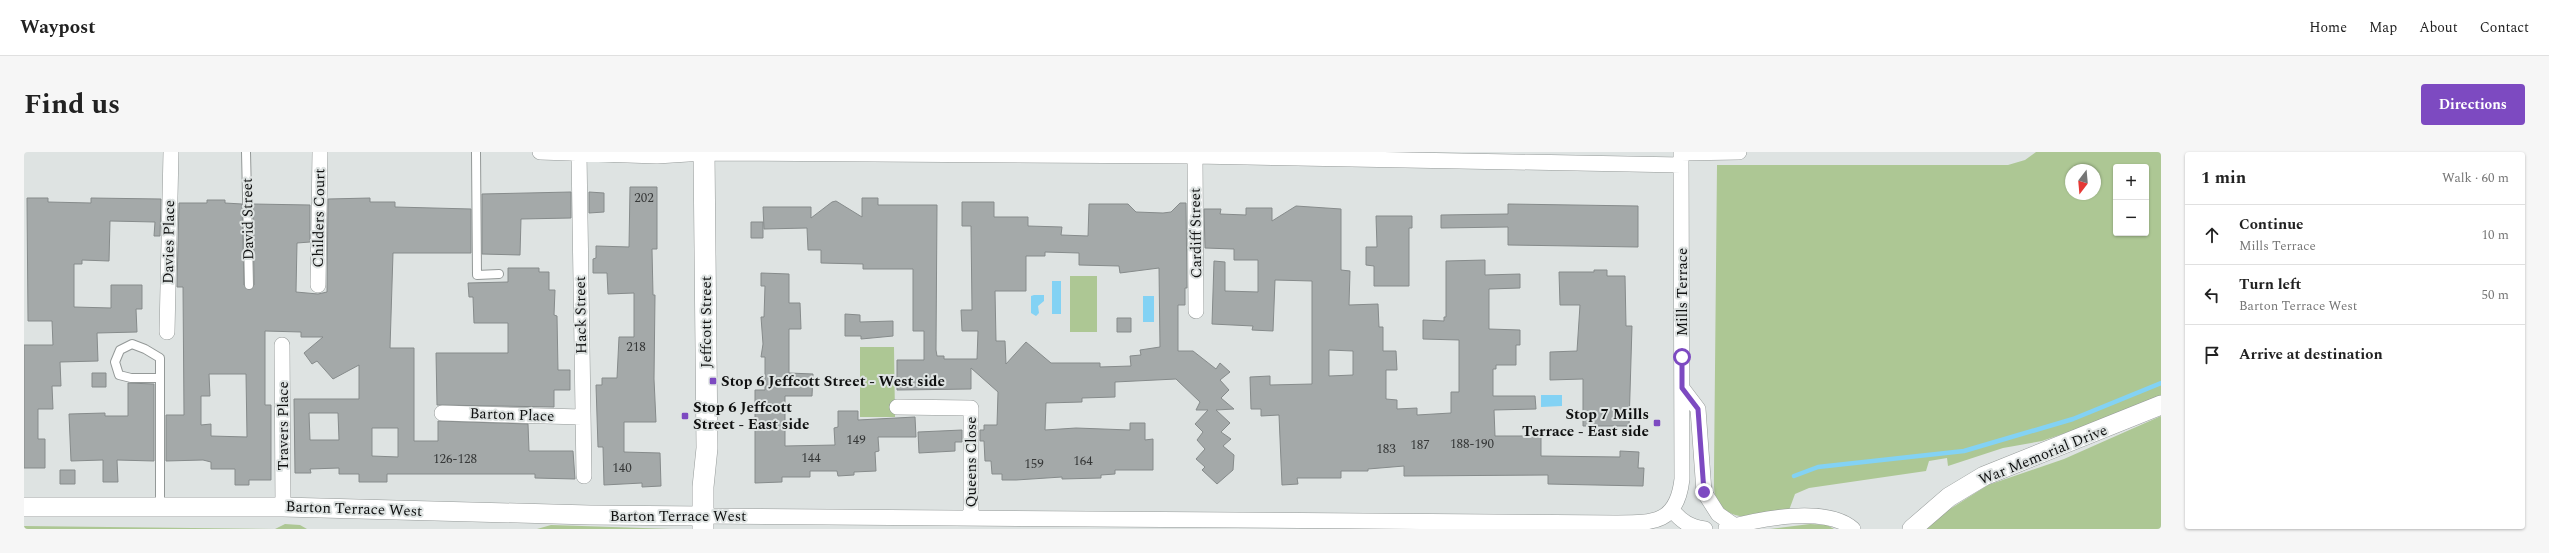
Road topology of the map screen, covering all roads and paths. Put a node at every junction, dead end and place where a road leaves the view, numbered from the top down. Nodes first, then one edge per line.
1 (171, 152) edge
2 (246, 152) edge
3 (320, 152) edge
4 (476, 152) edge
5 (540, 152) edge
6 (704, 152) edge
7 (1739, 152) edge
8 (822, 153) edge
9 (578, 154) junction
10 (1087, 154) edge
11 (1195, 156) junction
12 (1465, 156) edge
13 (1681, 156) edge
14 (500, 274) dead end
15 (249, 285) dead end
16 (318, 285) dead end
17 (1196, 311) dead end
18 (167, 332) dead end
19 (282, 345) dead end
20 (160, 378) junction
21 (1682, 388) junction
22 (2161, 405) edge
23 (897, 407) dead end
24 (442, 413) dead end
25 (582, 417) junction
26 (584, 476) dead end
27 (283, 506) junction
28 (24, 507) edge
29 (160, 507) junction
30 (1672, 510) junction
31 (972, 518) junction
32 (703, 522) edge
33 (1729, 527) edge
34 (1705, 529) edge
35 (1853, 529) edge
36 (1912, 529) edge

1 - 18 street, Davies Place
2 - 15 lane, David Street
3 - 16 street, Childers Court
4 - 14 lane
5 - 9 street
6 - 8 street
6 - 9 street
6 - 32 main road, Jeffcott Street
7 - 13 street
8 - 10 street
9 - 25 street, Hack Street
10 - 11 street
11 - 12 street
11 - 17 street, Cardiff Street
12 - 13 street
13 - 21 street, Mills Terrace
19 - 27 street, Travers Place
20 - 20 lane
20 - 29 lane
21 - 30 street, Mills Terrace
21 - 33 street
22 - 36 street, War Memorial Drive
23 - 31 street, Queens Close
24 - 25 street, Barton Place
25 - 26 street, Hack Street
27 - 29 street, Barton Terrace West
27 - 32 street, Barton Terrace West
28 - 29 street, Barton Terrace West
30 - 31 street, Barton Terrace West
30 - 34 street
31 - 32 street, Barton Terrace West
33 - 35 street

